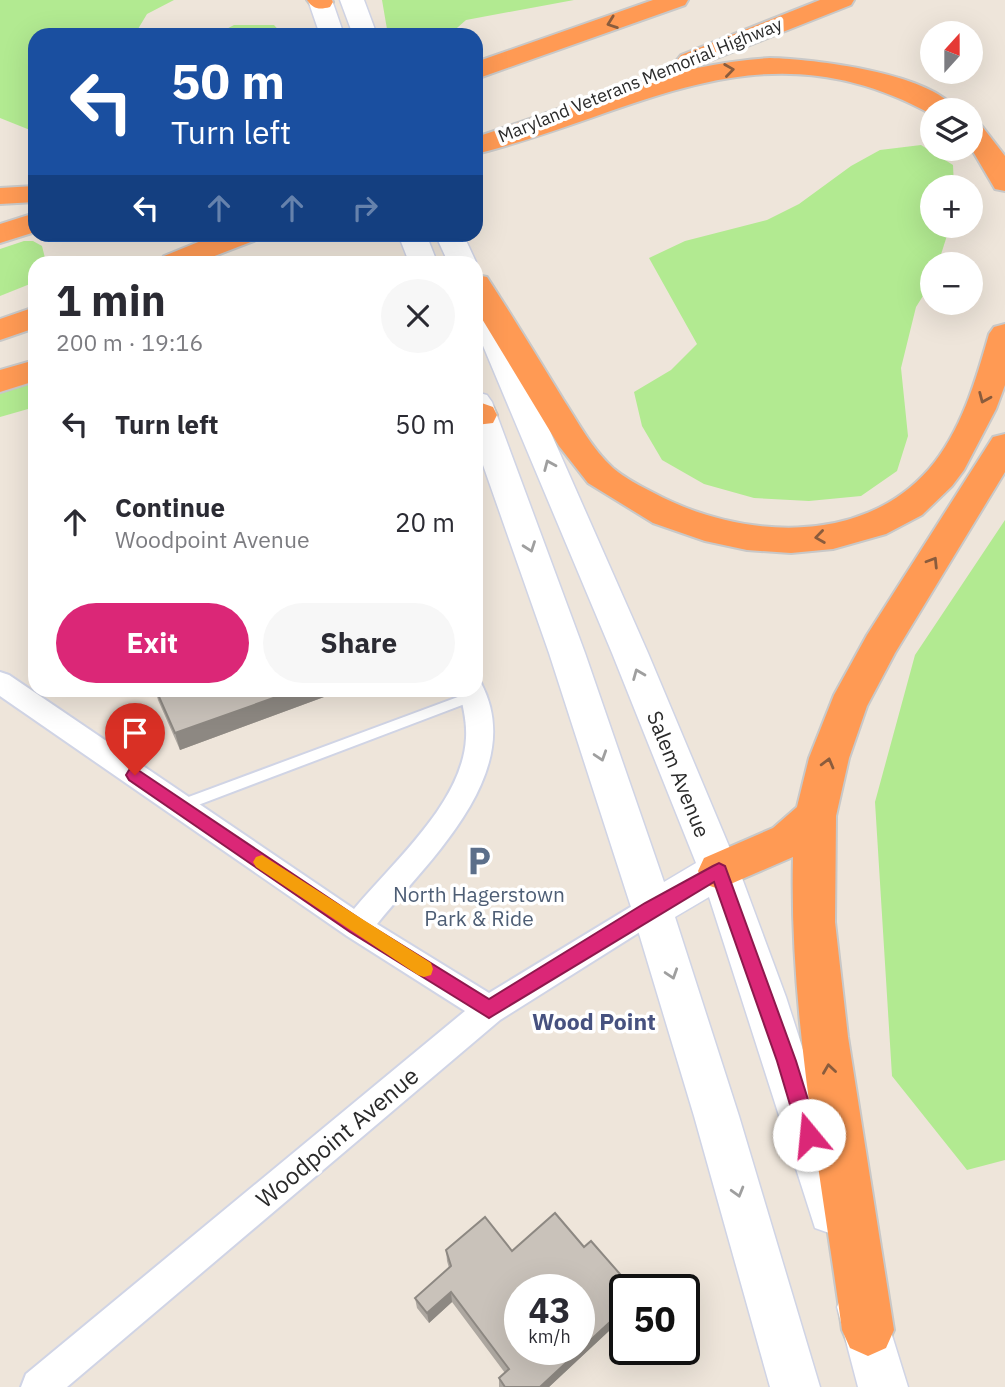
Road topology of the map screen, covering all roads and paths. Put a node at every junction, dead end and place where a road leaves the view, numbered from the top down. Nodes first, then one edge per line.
1 (352, 0) edge
2 (676, 0) edge
3 (842, 0) edge
4 (320, 1) edge
5 (330, 28) edge
6 (362, 28) edge
7 (483, 69) edge
8 (924, 98) edge
9 (483, 142) edge
10 (483, 143) edge
11 (983, 144) edge
12 (1005, 183) edge
13 (28, 194) edge
14 (0, 196) edge
15 (28, 224) edge
16 (0, 234) edge
17 (225, 242) edge
18 (189, 256) edge
19 (483, 294) edge
20 (483, 311) edge
21 (28, 320) edge
22 (0, 330) edge
23 (1005, 334) edge
24 (28, 372) edge
25 (0, 381) edge
26 (483, 423) edge
27 (1005, 444) edge
28 (0, 682) edge
29 (463, 697) edge
30 (474, 697) edge
31 (180, 806) junction
32 (816, 816) junction
33 (719, 871) junction
34 (652, 909) junction
35 (357, 927) junction
36 (489, 1010) junction
37 (868, 1330) junction
38 (39, 1387) edge
39 (795, 1387) edge
40 (883, 1387) edge

1 - 6 main road
2 -> 7 highway
3 - 9 highway, Maryland Veterans Memorial Highway
4 - 5 main road
10 -> 8 highway
11 - 12 highway
13 - 14 highway
15 - 16 highway
17 - 18 highway
23 -> 19 highway
33 -> 20 main road, Salem Avenue
21 - 22 highway
24 - 25 highway
26 -> 34 main road
32 -> 27 highway
28 - 31 street
29 - 31 lane
30 - 35 street
31 - 35 street
32 - 33 highway
37 -> 32 highway
33 - 34 main road
33 - 37 main road, Salem Avenue
34 - 36 street, Woodpoint Avenue
34 -> 39 main road
35 - 36 street
36 - 38 street, Woodpoint Avenue
37 - 40 main road, Salem Avenue

